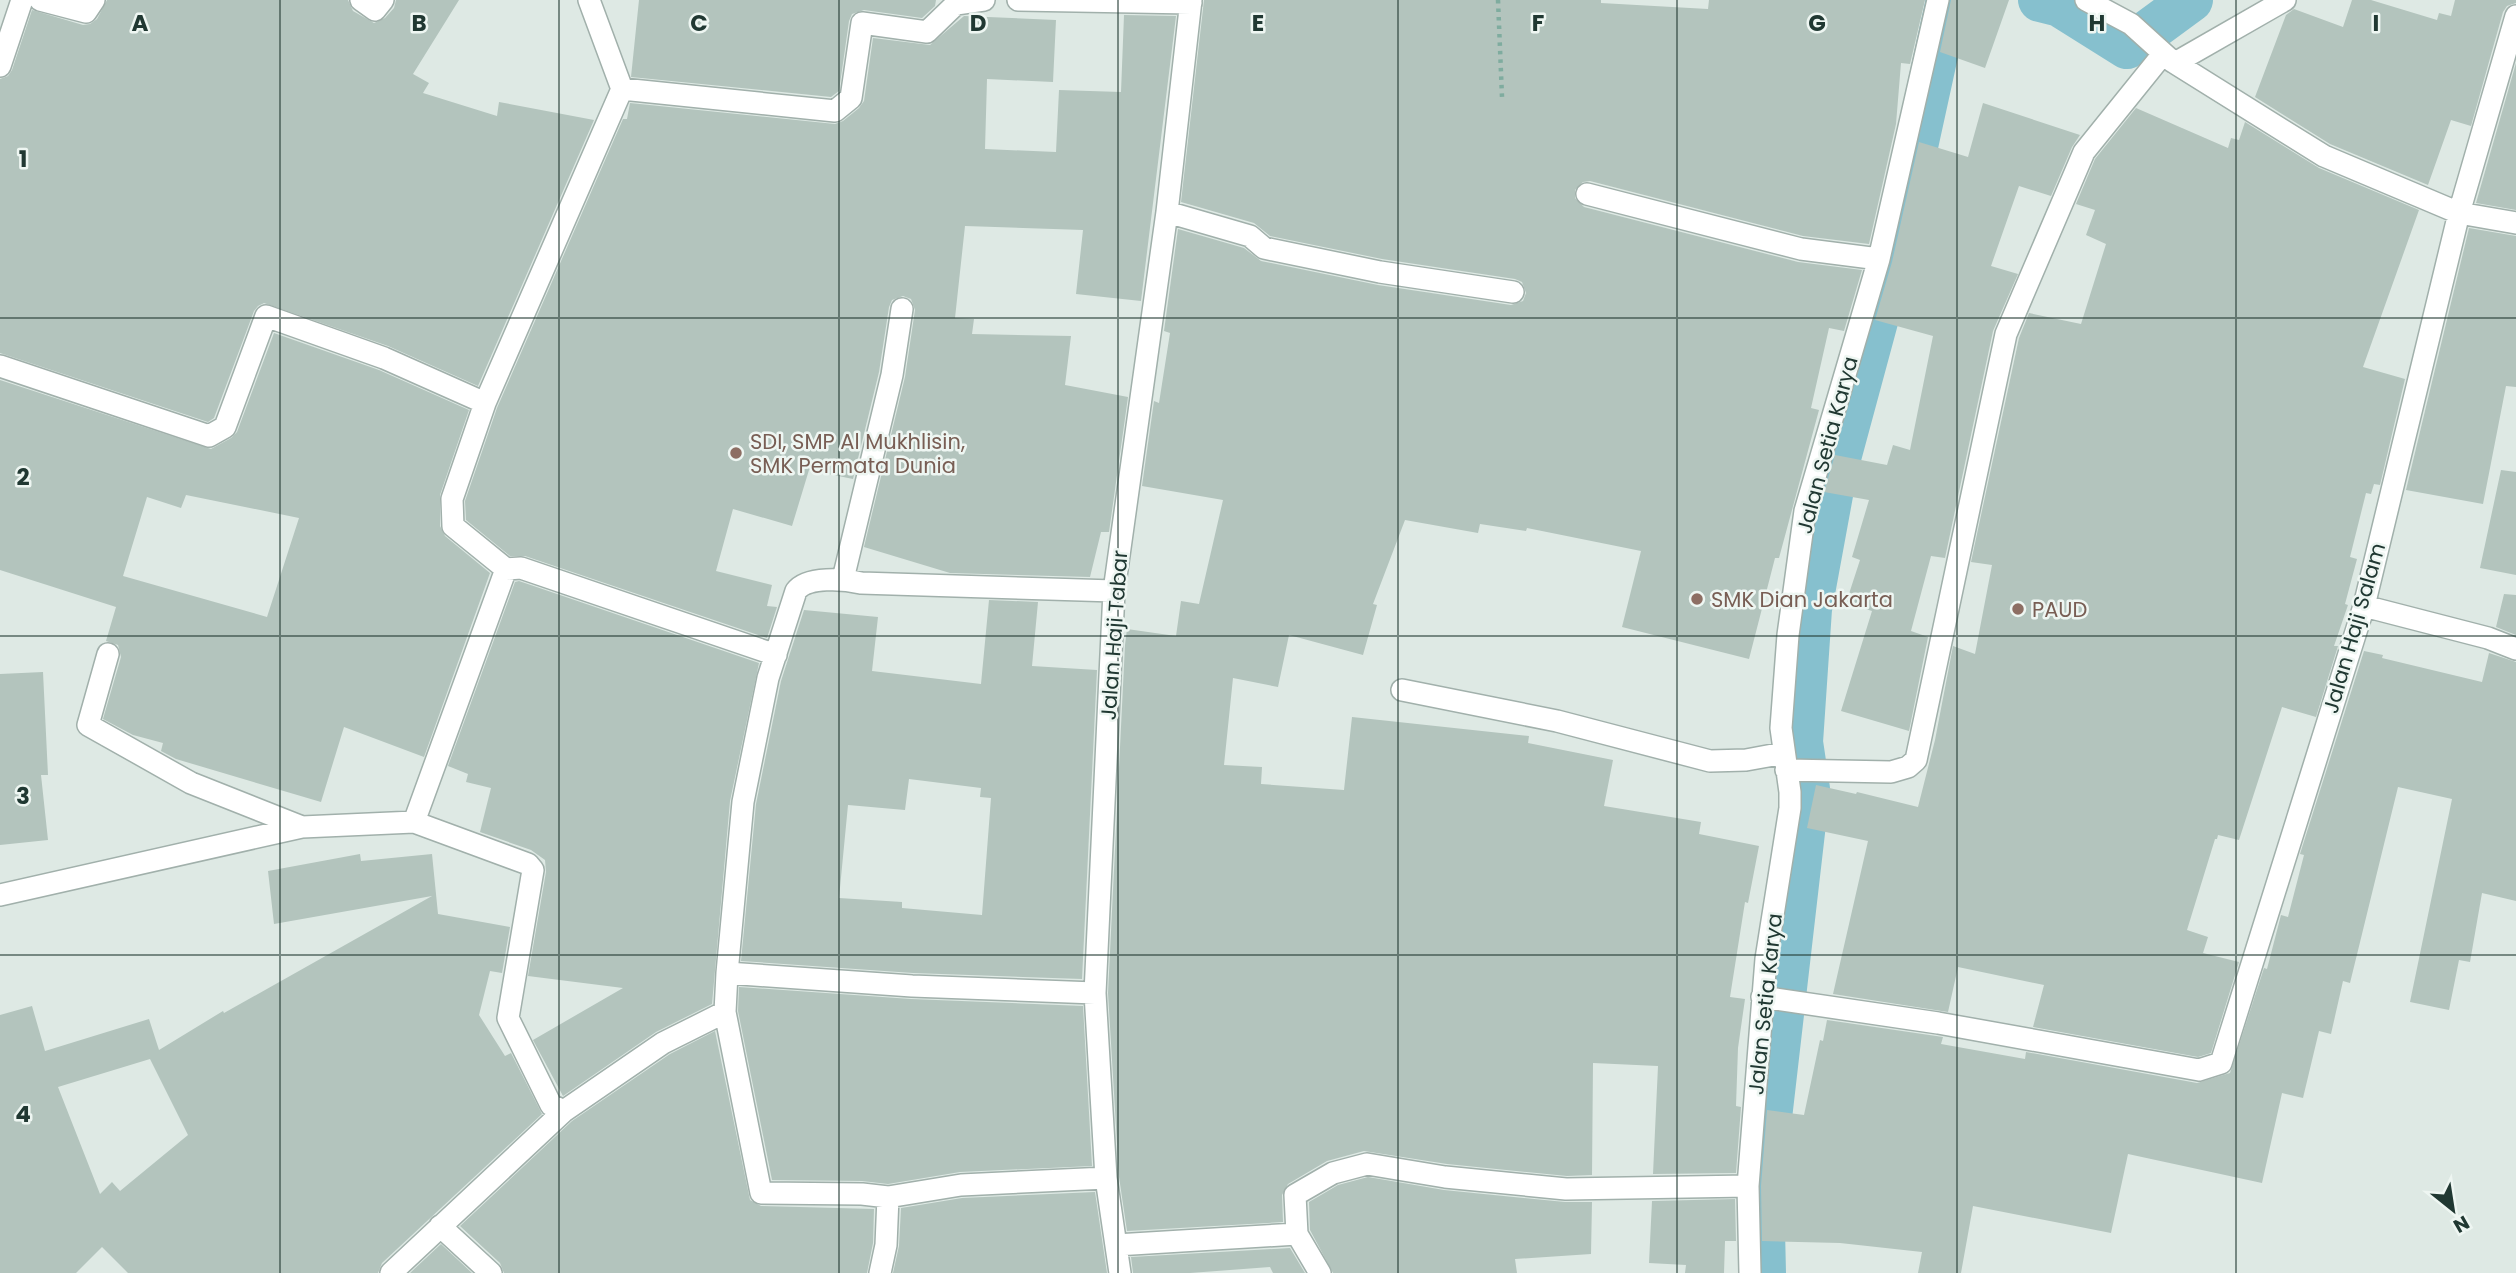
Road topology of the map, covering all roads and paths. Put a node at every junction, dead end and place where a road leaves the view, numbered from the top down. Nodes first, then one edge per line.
1 (22, 0) edge
2 (40, 0) edge
3 (94, 0) edge
4 (361, 0) edge
5 (383, 0) edge
6 (589, 0) edge
7 (984, 0) edge
8 (1018, 0) edge
9 (1497, 0) edge
10 (1938, 0) edge
11 (2086, 0) edge
12 (2285, 0) edge
13 (1191, 1) edge
14 (2516, 16) edge
15 (2165, 56) junction
16 (0, 66) edge
17 (622, 89) junction
18 (1502, 97) dead end
19 (1587, 194) dead end
20 (1167, 212) junction
21 (2459, 213) junction
22 (2516, 223) edge
23 (1879, 260) junction
24 (1513, 292) dead end
25 (902, 309) dead end
26 (0, 366) edge
27 (485, 403) junction
28 (506, 569) junction
29 (843, 579) junction
30 (1114, 591) junction
31 (2364, 606) junction
32 (2516, 649) edge
33 (108, 654) dead end
34 (776, 655) junction
35 (1402, 690) dead end
36 (1785, 761) junction
37 (414, 822) junction
38 (302, 827) junction
39 (0, 895) edge
40 (727, 973) junction
41 (1096, 993) junction
42 (1762, 997) junction
43 (725, 1012) junction
44 (564, 1111) junction
45 (1106, 1178) junction
46 (1748, 1186) junction
47 (888, 1197) junction
48 (440, 1226) junction
49 (1297, 1234) junction
50 (1116, 1245) junction
51 (391, 1273) edge
52 (491, 1273) edge
53 (880, 1273) edge
54 (1120, 1273) edge
55 (1320, 1273) edge
56 (1750, 1273) edge

1 - 16 street
2 - 3 street
4 - 5 street
6 - 17 street
7 - 17 street
8 - 13 street
9 - 18 path
10 - 23 street, Jalan Setia Karya
11 - 15 street
12 - 15 street
13 - 20 street, Jalan Haji Tabar
14 - 21 street, Jalan Haji Salam
15 - 21 street
15 - 36 street
17 - 27 street
19 - 23 street
20 - 24 street
20 - 30 street, Jalan Haji Tabar
21 - 22 street
21 - 31 street, Jalan Haji Salam
23 - 36 street, Jalan Setia Karya
25 - 29 street
26 - 27 street
27 - 28 street
28 - 34 street
28 - 37 street
29 - 30 street
29 - 34 street
30 - 41 street, Jalan Haji Tabar
31 - 32 street
31 - 42 street, Jalan Haji Salam
33 - 38 street
34 - 40 street
35 - 36 street
36 - 42 street, Jalan Setia Karya
37 - 38 street
37 - 44 street
38 - 39 street
40 - 41 street
40 - 43 street
41 - 45 street, Jalan Haji Tabar
42 - 46 street, Jalan Setia Karya
43 - 44 street
43 - 47 street
44 - 48 street
45 - 47 street
45 - 50 street, Jalan Haji Tabar
46 - 49 street
46 - 56 street, Jalan Setia Karya
47 - 53 street
48 - 51 street
48 - 52 street
49 - 50 street
49 - 55 street
50 - 54 street, Jalan Haji Tabar

